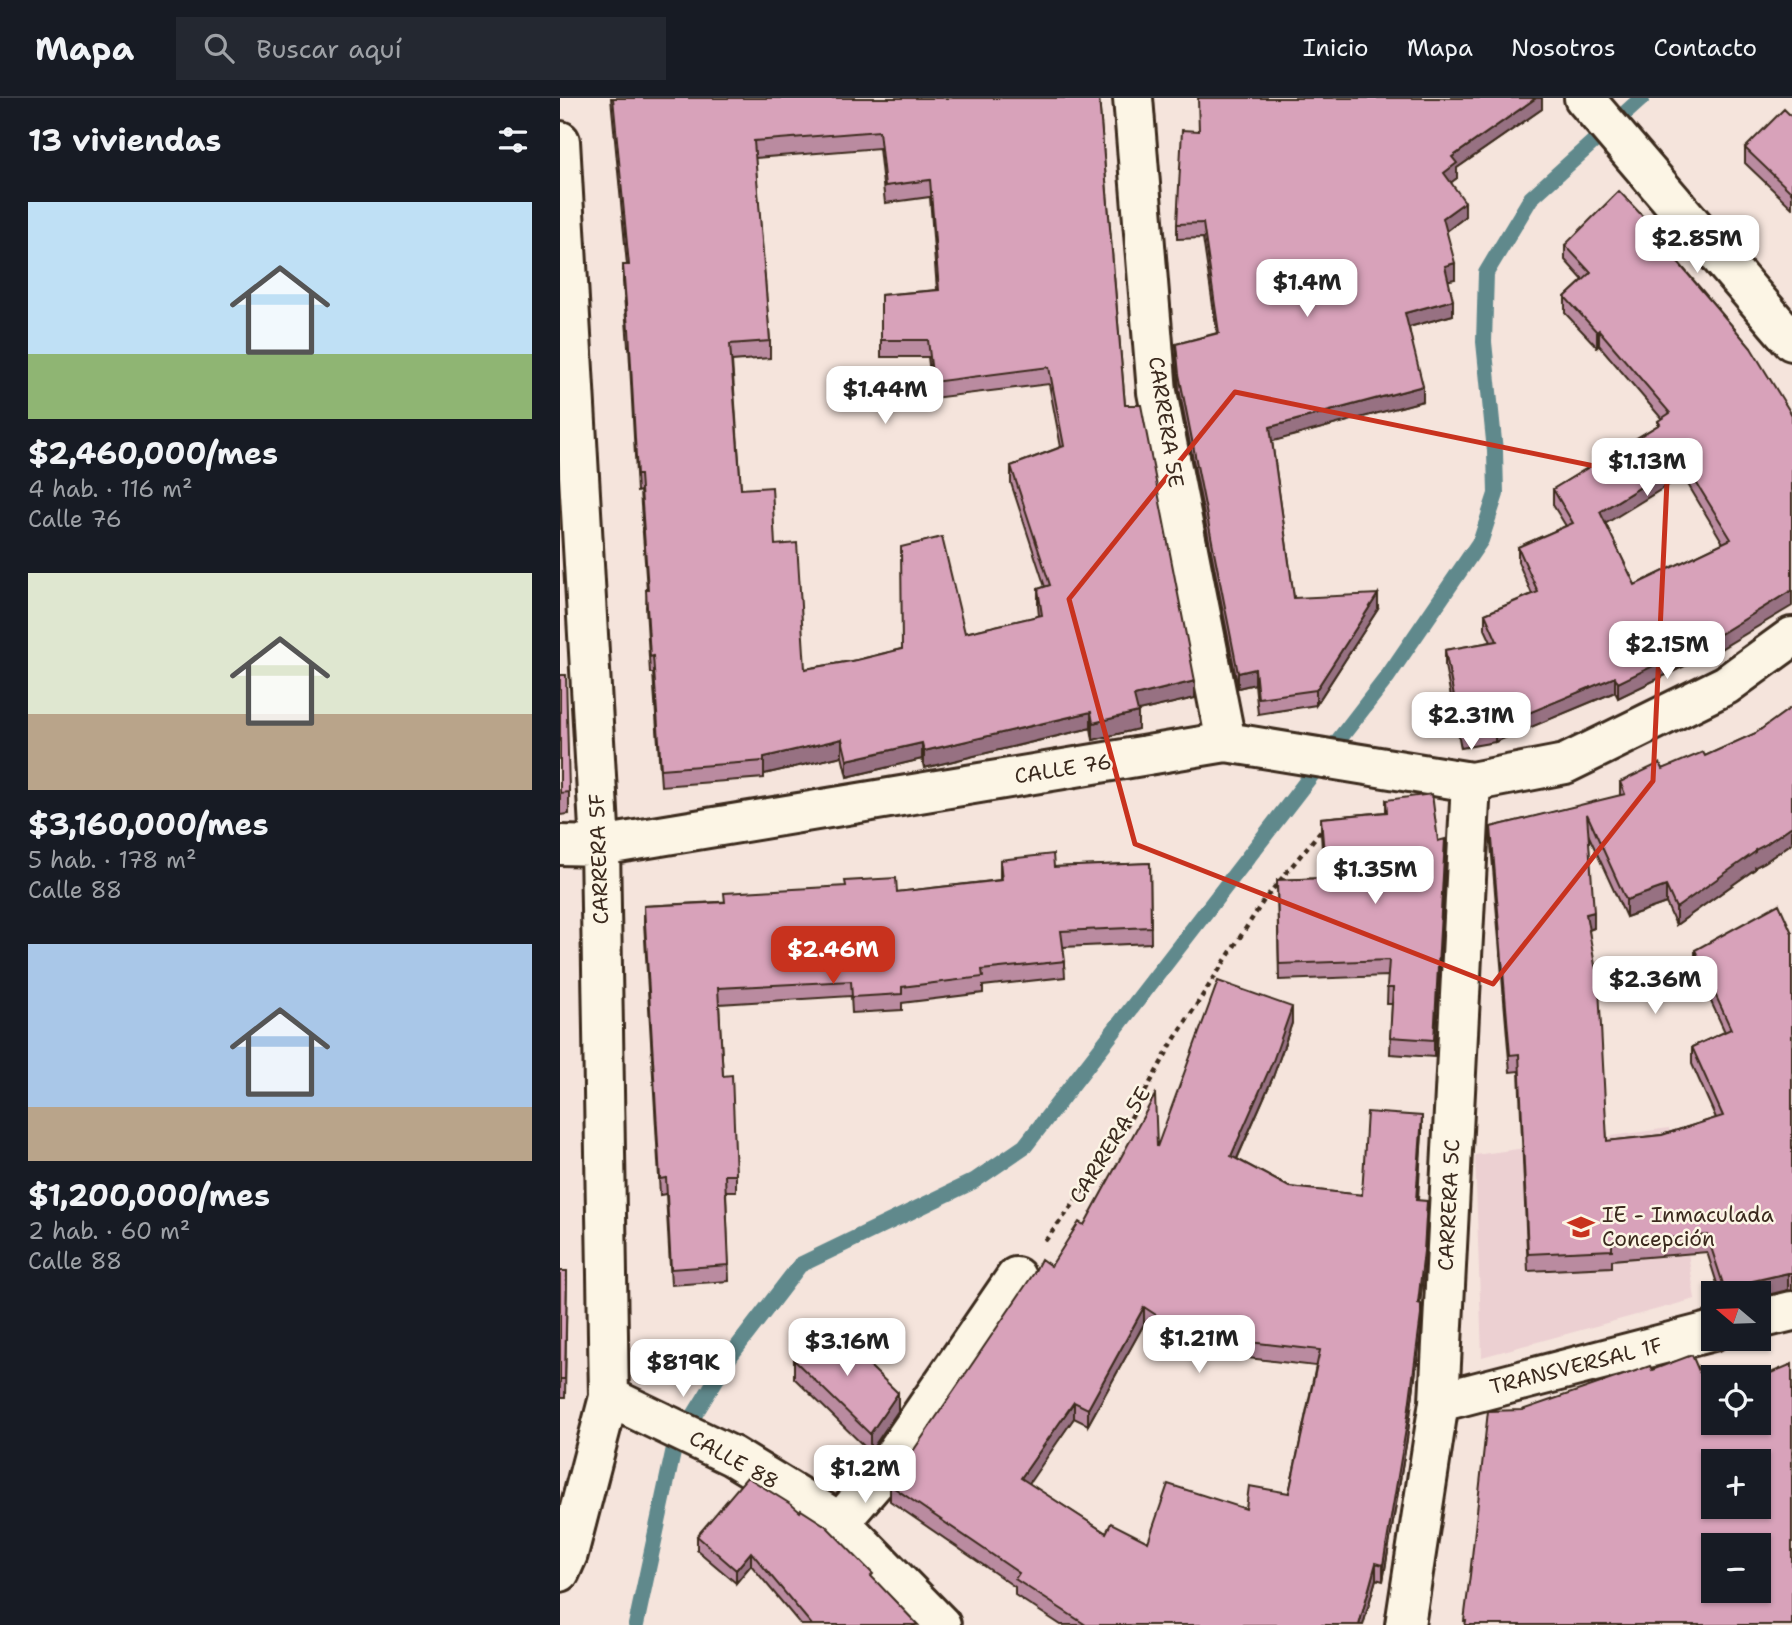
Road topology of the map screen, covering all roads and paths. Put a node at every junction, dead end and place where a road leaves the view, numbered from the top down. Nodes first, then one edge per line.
1 (1133, 98) edge
2 (1585, 99) edge
3 (560, 141) edge
4 (1792, 341) edge
5 (1792, 637) edge
6 (1226, 742) junction
7 (1471, 782) junction
8 (1324, 827) edge
9 (560, 845) edge
10 (600, 846) junction
11 (1016, 1277) joint
12 (1792, 1311) edge
13 (1771, 1317) edge
14 (1701, 1334) edge
15 (609, 1396) junction
16 (1439, 1402) junction
17 (840, 1522) junction
18 (560, 1572) edge
19 (941, 1625) edge
20 (1405, 1625) edge

1 - 6 street, CARRERA 5E
2 - 4 street
3 - 10 street, CARRERA 5F
5 - 7 street, CALLE 76
6 - 7 street, CALLE 76
6 - 10 street, CALLE 76
7 - 16 street, CARRERA 5C
8 - 11 path, CARRERA 5E
9 - 10 street, CALLE 76
10 - 15 street, CARRERA 5F
11 - 17 street
12 - 13 street
14 - 16 street, TRANSVERSAL 1F
15 - 17 street, CALLE 88
15 - 18 street, CARRERA 5F
16 - 20 street, CARRERA 5C
17 - 19 street, CALLE 88

